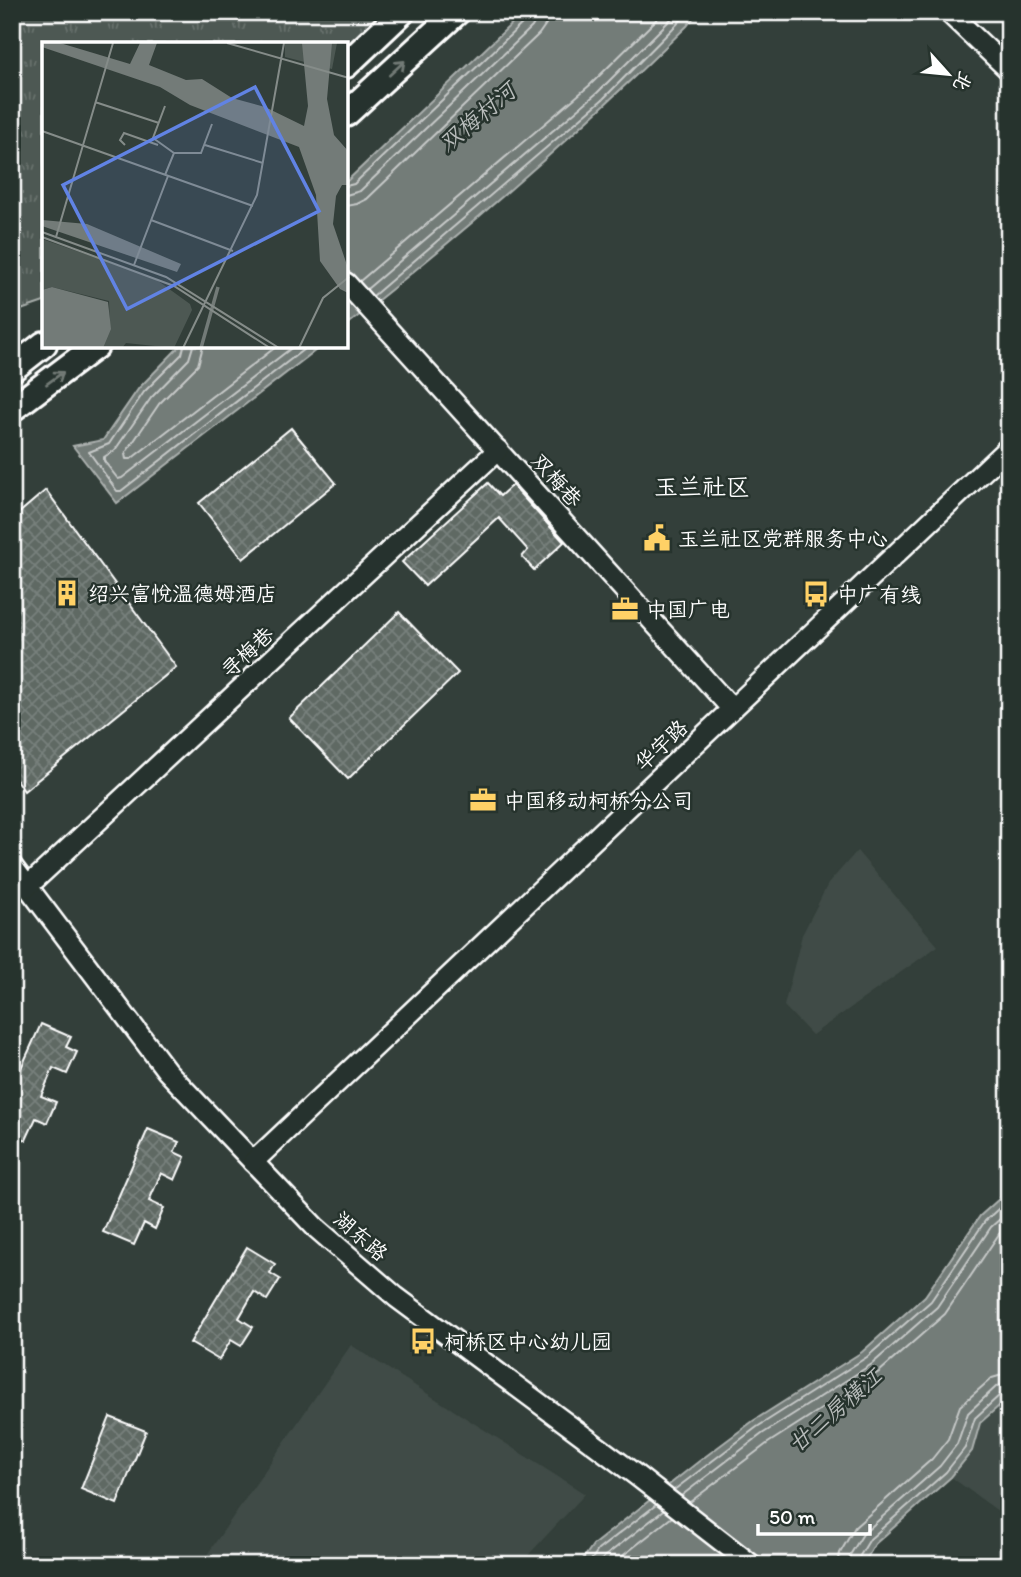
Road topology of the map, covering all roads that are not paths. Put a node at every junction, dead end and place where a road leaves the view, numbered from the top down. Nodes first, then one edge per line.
1 (402, 12) edge
2 (457, 12) edge
3 (948, 12) edge
4 (348, 63) edge
5 (1009, 70) edge
6 (348, 112) edge
7 (348, 285) edge
8 (42, 346) edge
9 (93, 348) edge
10 (12, 369) edge
11 (12, 409) edge
12 (1009, 447) edge
13 (498, 450) junction
14 (732, 709) junction
15 (12, 866) edge
16 (27, 887) junction
17 (253, 1162) junction
18 (752, 1565) edge

1 - 4 main road
6 -> 2 main road
3 - 5 street
7 - 13 street, 双梅巷
8 - 10 main road
11 -> 9 main road
12 - 14 street, 华宇路
13 - 14 street, 双梅巷
13 - 16 street, 寻梅巷
14 - 17 street, 华宇路
15 - 16 street, 湖东路
16 - 17 street, 湖东路
17 - 18 street, 湖东路

